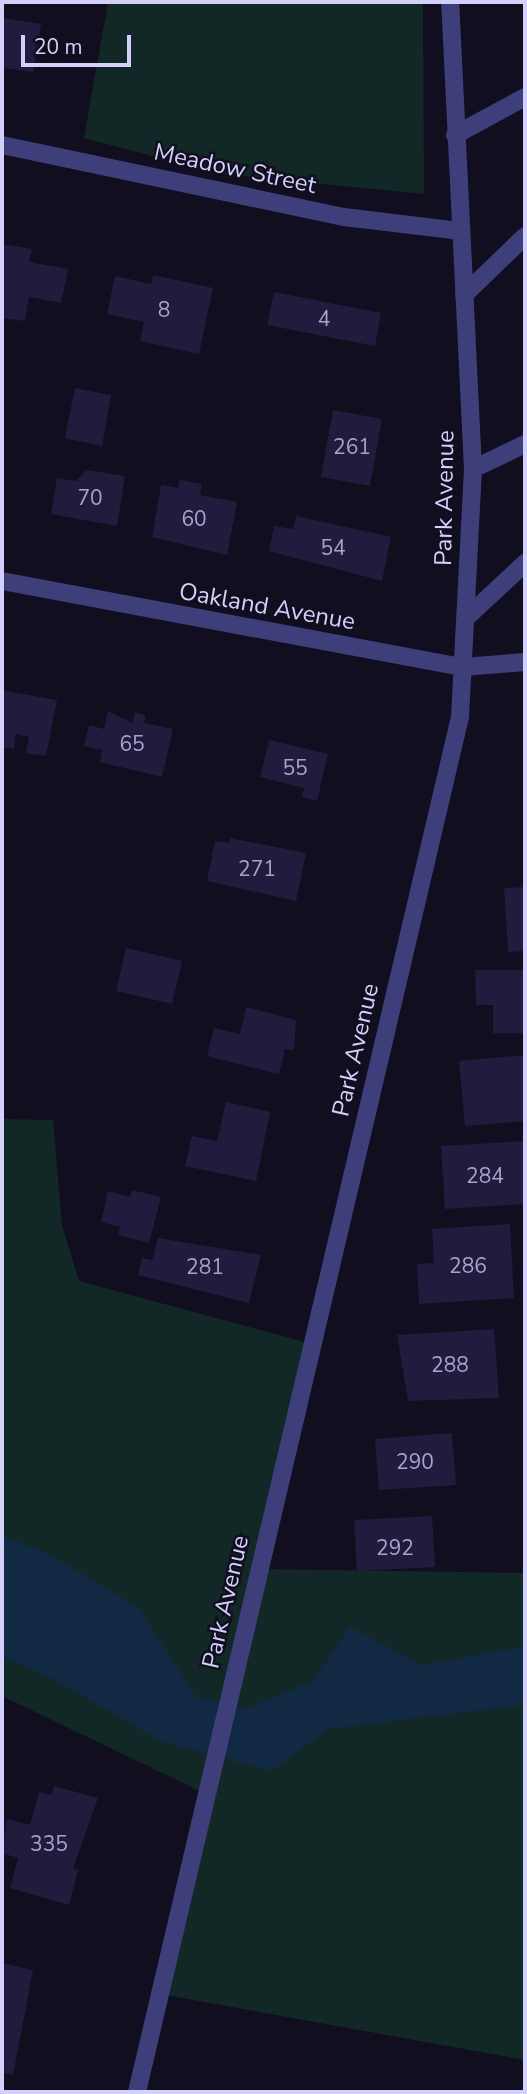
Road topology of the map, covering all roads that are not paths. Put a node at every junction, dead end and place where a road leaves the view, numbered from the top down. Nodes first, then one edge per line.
1 (450, 2) edge
2 (525, 97) edge
3 (456, 135) junction
4 (2, 145) edge
5 (459, 231) junction
6 (525, 236) edge
7 (464, 295) junction
8 (525, 444) edge
9 (473, 469) junction
10 (525, 563) edge
11 (2, 581) edge
12 (466, 618) junction
13 (525, 662) edge
14 (463, 667) junction
15 (137, 2092) edge

1 - 3 street, Park Avenue
2 - 3 street
3 - 5 street, Park Avenue
4 - 5 street, Meadow Street
5 - 7 street, Park Avenue
6 - 7 street
7 - 9 street, Park Avenue
8 - 9 street
9 - 12 street, Park Avenue
10 - 12 street
11 - 14 street, Oakland Avenue
12 - 14 street, Park Avenue
13 - 14 street, Oakland Avenue
14 - 15 street, Park Avenue

